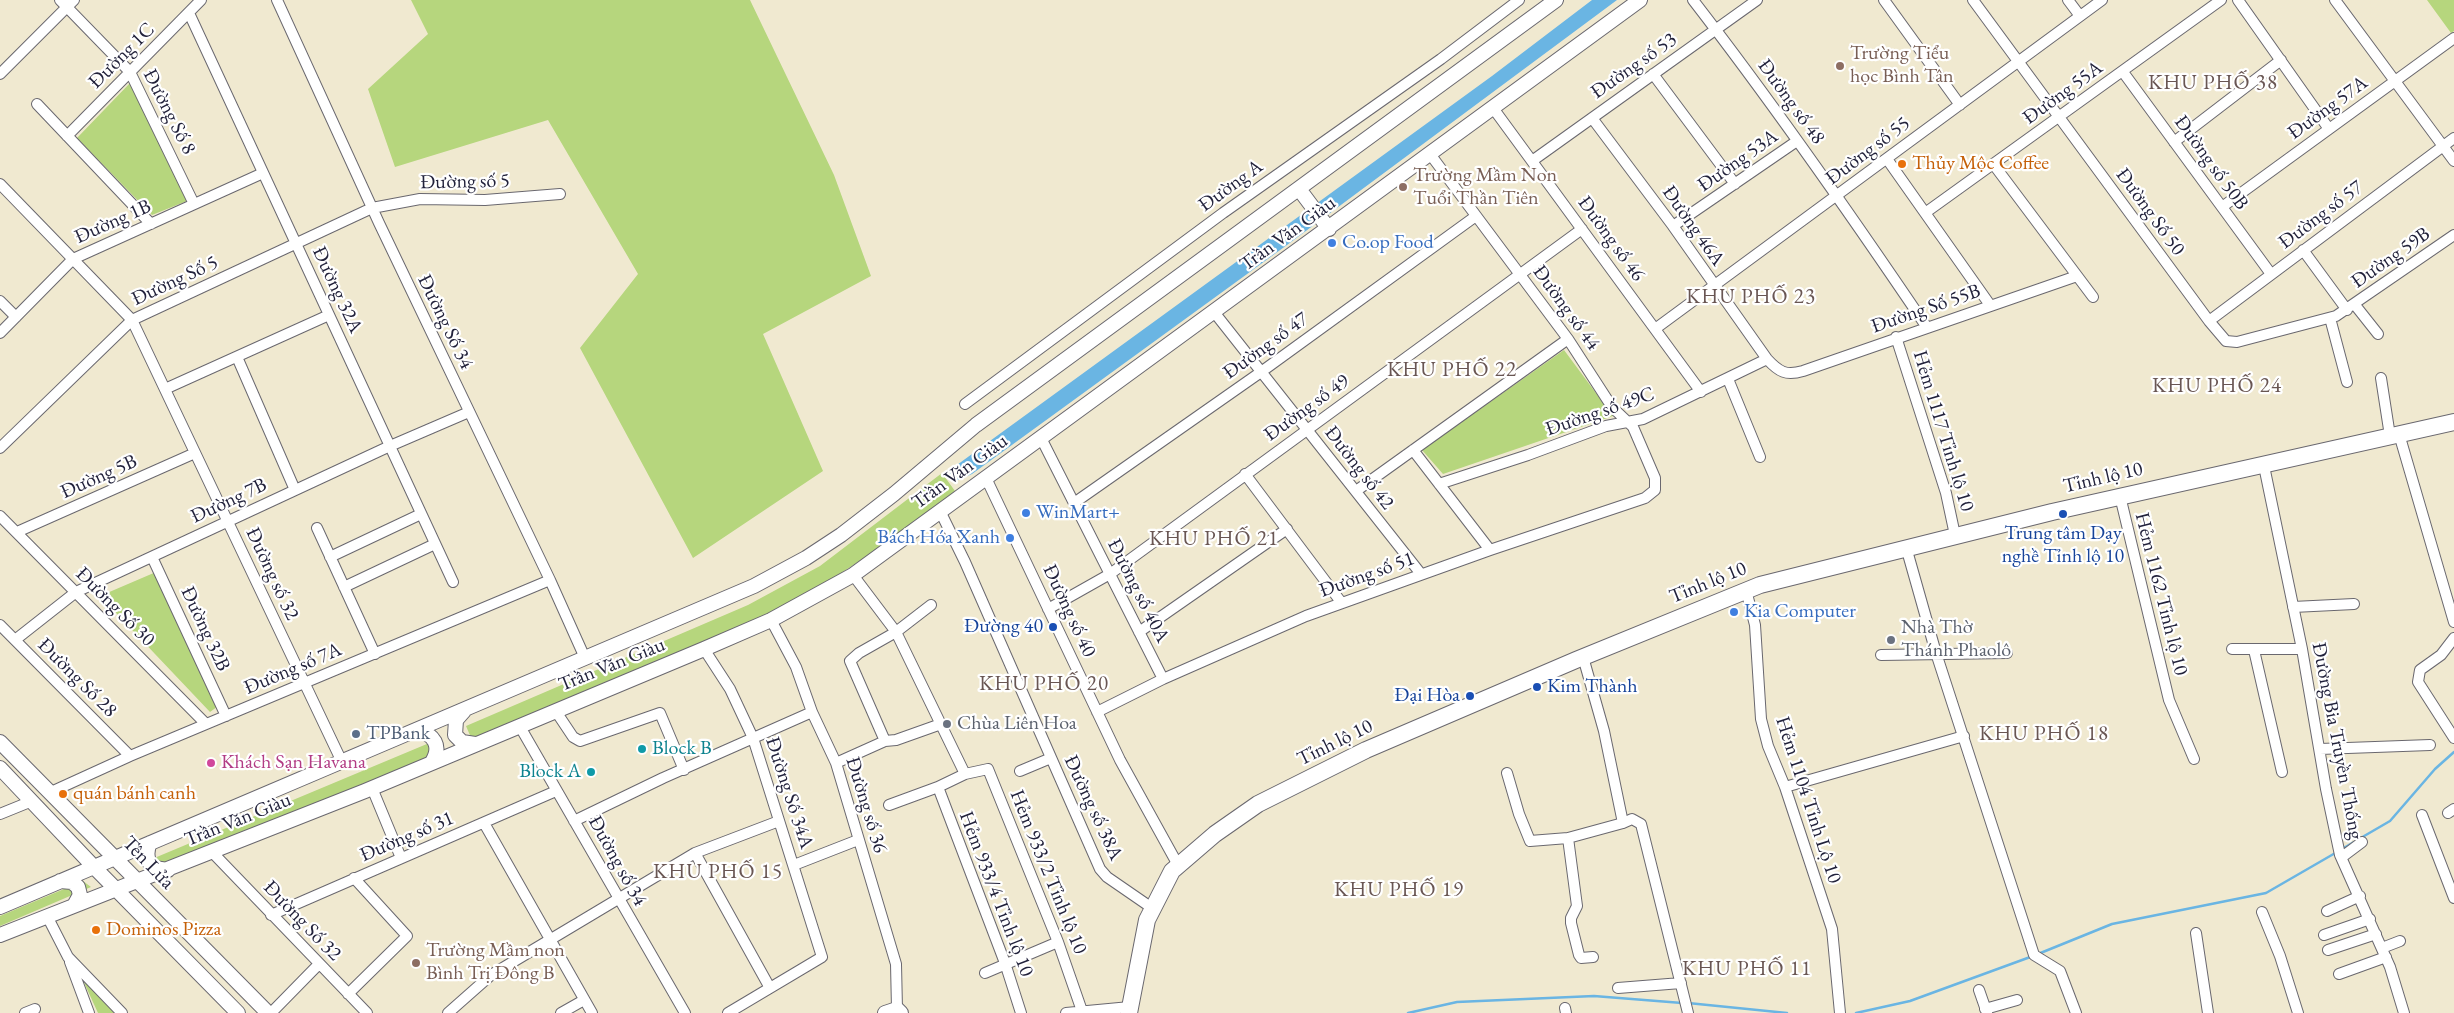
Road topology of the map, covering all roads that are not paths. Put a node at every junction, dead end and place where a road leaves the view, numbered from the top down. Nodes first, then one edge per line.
1 (201, 0) edge
2 (277, 0) edge
3 (1519, 0) edge
4 (1556, 0) edge
5 (1640, 0) edge
6 (1693, 0) edge
7 (1757, 0) edge
8 (1884, 0) edge
9 (1973, 0) edge
10 (2068, 0) edge
11 (2102, 0) edge
12 (2221, 0) edge
13 (2238, 0) edge
14 (2335, 0) edge
15 (67, 2) edge
16 (189, 13) junction
17 (2080, 16) junction
18 (1716, 30) junction
19 (2454, 38) edge
20 (2281, 60) junction
21 (2018, 62) junction
22 (130, 72) junction
23 (2123, 72) junction
24 (0, 74) edge
25 (1653, 74) junction
26 (2395, 81) junction
27 (37, 104) dead end
28 (1960, 105) junction
29 (1493, 108) junction
30 (1592, 118) junction
31 (2060, 118) junction
32 (2329, 129) junction
33 (67, 136) junction
34 (2454, 138) edge
35 (1797, 141) junction
36 (2174, 142) junction
37 (2443, 146) junction
38 (1430, 154) junction
39 (1887, 159) junction
40 (2454, 160) edge
41 (1532, 161) junction
42 (1994, 165) junction
43 (263, 173) junction
44 (0, 184) edge
45 (1735, 184) junction
46 (1302, 192) junction
47 (560, 194) dead end
48 (1838, 195) junction
49 (194, 204) junction
50 (2222, 207) junction
51 (372, 208) junction
52 (1925, 213) junction
53 (1476, 216) junction
54 (151, 224) junction
55 (1326, 226) junction
56 (1673, 226) junction
57 (1582, 229) junction
58 (2454, 234) edge
59 (296, 243) junction
60 (2303, 250) junction
61 (73, 259) junction
62 (1520, 274) junction
63 (2270, 274) junction
64 (2077, 276) junction
65 (1714, 287) junction
66 (2093, 298) dead end
67 (0, 301) edge
68 (1990, 305) junction
69 (2351, 307) junction
70 (1214, 312) junction
71 (329, 315) junction
72 (16, 317) junction
73 (2330, 318) junction
74 (132, 320) junction
75 (2209, 321) junction
76 (1926, 326) junction
77 (1655, 329) junction
78 (0, 333) edge
79 (2378, 334) dead end
80 (1896, 337) junction
81 (1568, 339) junction
82 (237, 357) junction
83 (1767, 359) junction
84 (1261, 372) junction
85 (1786, 374) joint
86 (2381, 378) dead end
87 (1728, 379) junction
88 (2347, 382) dead end
89 (165, 389) junction
90 (1701, 392) junction
91 (965, 404) dead end
92 (469, 412) junction
93 (2454, 422) edge
94 (1630, 423) junction
95 (1307, 429) junction
96 (2394, 435) junction
97 (1041, 438) junction
98 (390, 446) junction
99 (0, 448) edge
100 (1413, 450) junction
101 (195, 453) junction
102 (1760, 457) dead end
103 (2264, 466) junction
104 (1245, 474) junction
105 (986, 478) junction
106 (1439, 484) junction
107 (295, 490) junction
108 (1654, 490) joint
109 (1356, 491) junction
110 (2120, 496) junction
111 (1074, 503) junction
112 (940, 511) junction
113 (421, 514) junction
114 (0, 516) edge
115 (228, 521) junction
116 (317, 528) dead end
117 (1287, 529) junction
118 (17, 532) junction
119 (1955, 535) junction
120 (435, 544) junction
121 (1906, 547) junction
122 (1490, 550) junction
123 (152, 557) junction
124 (330, 557) junction
125 (1110, 574) junction
126 (1421, 574) junction
127 (853, 575) junction
128 (550, 580) junction
129 (453, 582) dead end
130 (344, 587) junction
131 (1746, 590) junction
132 (76, 592) junction
133 (1342, 602) junction
134 (2354, 604) dead end
135 (931, 605) dead end
136 (2293, 607) junction
137 (1048, 609) junction
138 (771, 620) junction
139 (2454, 622) edge
140 (0, 626) edge
141 (896, 632) junction
142 (1139, 632) junction
143 (2454, 638) edge
144 (15, 640) junction
145 (704, 649) junction
146 (2232, 649) dead end
147 (2302, 649) junction
148 (2254, 650) junction
149 (1936, 653) junction
150 (2007, 653) dead end
151 (375, 654) junction
152 (1881, 655) dead end
153 (1583, 657) junction
154 (585, 658) junction
155 (1163, 679) junction
156 (305, 684) junction
157 (464, 710) junction
158 (555, 710) junction
159 (812, 712) junction
160 (1097, 712) junction
161 (226, 716) junction
162 (206, 724) junction
163 (940, 724) junction
164 (519, 725) junction
165 (417, 730) junction
166 (1964, 736) junction
167 (753, 738) junction
168 (2454, 738) edge
169 (885, 741) junction
170 (0, 742) edge
171 (476, 743) junction
172 (2430, 745) dead end
173 (2320, 749) junction
174 (130, 756) junction
175 (1051, 758) junction
176 (2194, 759) dead end
177 (342, 762) junction
178 (432, 762) junction
179 (836, 763) junction
180 (0, 768) edge
181 (684, 770) junction
182 (1020, 771) dead end
183 (2282, 772) dead end
184 (1507, 773) dead end
185 (965, 774) junction
186 (938, 787) junction
187 (1785, 787) junction
188 (372, 788) junction
189 (556, 790) junction
190 (51, 792) junction
191 (32, 801) junction
192 (889, 805) dead end
193 (0, 814) edge
194 (2422, 815) dead end
195 (574, 821) junction
196 (779, 821) junction
197 (484, 823) junction
198 (1624, 823) junction
199 (1568, 838) junction
200 (858, 840) junction
201 (2362, 842) dead end
202 (150, 843) junction
203 (212, 852) junction
204 (695, 853) junction
205 (2341, 856) junction
206 (114, 858) junction
207 (401, 858) junction
208 (794, 865) junction
209 (1178, 865) junction
210 (93, 866) junction
211 (168, 870) junction
212 (354, 878) junction
213 (60, 881) junction
214 (138, 882) junction
215 (117, 889) junction
216 (2360, 896) junction
217 (2454, 898) edge
218 (617, 899) junction
219 (76, 904) junction
220 (0, 907) edge
221 (1152, 908) junction
222 (2327, 911) dead end
223 (2262, 912) dead end
224 (271, 914) junction
225 (47, 916) junction
226 (2370, 919) junction
227 (2196, 933) dead end
228 (2376, 934) junction
229 (0, 935) edge
230 (2324, 935) dead end
231 (550, 940) junction
232 (2400, 941) dead end
233 (1058, 942) junction
234 (2328, 950) dead end
235 (2384, 952) junction
236 (68, 956) junction
237 (1593, 957) dead end
238 (1005, 963) junction
239 (319, 964) junction
240 (985, 972) dead end
241 (2339, 974) dead end
242 (1681, 983) junction
243 (770, 988) junction
244 (1618, 988) dead end
245 (1979, 990) dead end
246 (348, 994) junction
247 (584, 1000) junction
248 (2017, 1000) dead end
249 (35, 1009) dead end
250 (1129, 1010) edge
251 (1082, 1011) junction
252 (1986, 1011) edge
253 (894, 1012) edge
254 (25, 1013) edge
255 (89, 1013) edge
256 (122, 1013) edge
257 (238, 1013) edge
258 (269, 1013) edge
259 (367, 1013) edge
260 (448, 1013) edge
261 (560, 1013) edge
262 (592, 1013) edge
263 (685, 1013) edge
264 (728, 1013) edge
265 (1021, 1013) edge
266 (1066, 1013) edge
267 (1688, 1013) edge
268 (1840, 1013) edge
269 (2076, 1013) edge
270 (2208, 1013) edge
271 (2298, 1013) edge
272 (2404, 1013) edge

1 - 16 street, Đường 1C
2 - 51 street, Đường Số 34
3 - 91 street, Đường A
4 - 46 main road, Trần Văn Giàu
5 - 29 main road, Trần Văn Giàu
6 - 18 street, Đường số 48
7 - 18 street, Đường số 53
8 - 28 street
9 - 21 street, Đường Số 50
10 - 17 street
11 - 17 street, Đường số 55
12 - 23 street, Đường 55A
13 - 20 street
14 - 26 street
15 - 22 street, Đường Số 8
15 - 24 street
16 - 22 street, Đường 1C
16 - 43 street, Đường 32A
17 - 21 street, Đường số 55
18 - 25 street, Đường số 53
18 - 35 street, Đường số 48
19 - 26 street, Đường 57A
20 - 32 street
20 - 36 street
21 - 28 street, Đường số 55
21 - 31 street, Đường Số 50
22 - 33 street, Đường 1C
22 - 49 street, Đường Số 8
23 - 31 street, Đường 55A
23 - 36 street, Đường số 50B
25 - 30 street, Đường số 53
25 - 45 street
26 - 32 street, Đường 57A
26 - 37 street
27 - 33 street
28 - 39 street, Đường số 55
29 - 38 main road, Trần Văn Giàu
29 - 41 street, Đường số 46
30 - 41 street, Đường số 53
30 - 56 street, Đường 46A
31 - 42 street, Đường 55A
31 - 75 street, Đường Số 50
32 - 50 street, Đường 57A
33 - 54 street
34 - 37 street, Đường số 57
35 - 45 street, Đường 53A
35 - 48 street, Đường số 48
36 - 50 street, Đường số 50B
37 - 40 street
37 - 60 street, Đường số 57
38 - 53 street, Đường số 44
38 - 55 main road, Trần Văn Giàu
39 - 48 street, Đường số 55
39 - 52 street
41 - 57 street, Đường số 46
42 - 52 street, Đường 55A
42 - 64 street
43 - 49 street, Đường 1B
43 - 59 street, Đường 32A
44 - 61 street
45 - 56 street, Đường 53A
46 - 55 main road
46 - 154 main road, Trần Văn Giàu
47 - 51 street, Đường số 5
48 - 65 street, Đường số 55
48 - 76 street, Đường số 48
49 - 54 street, Đường 1B
50 - 63 street, Đường số 50B
51 - 59 street, Đường Số 5
51 - 92 street, Đường Số 34
52 - 68 street
53 - 62 street, Đường số 44
53 - 84 street, Đường số 47
54 - 61 street, Đường 1B
55 - 70 main road, Trần Văn Giàu
56 - 65 street, Đường 46A
57 - 62 street, Đường số 49
57 - 77 street, Đường số 46
58 - 69 street, Đường 59B
59 - 71 street, Đường 32A
59 - 74 street, Đường Số 5
60 - 63 street, Đường số 57
60 - 69 street
61 - 72 street, Đường 1B
61 - 74 street
62 - 81 street, Đường số 44
62 - 95 street, Đường số 49
63 - 75 street, Đường số 57
64 - 66 street
64 - 68 street, Đường Số 55B
65 - 77 street, Đường số 55
65 - 83 street, Đường 46A
67 - 72 street
68 - 76 street, Đường Số 55B
69 - 73 street, Đường Số 50
69 - 79 street
70 - 84 street, Đường số 42
70 - 97 main road, Trần Văn Giàu
71 - 82 street
71 - 98 street, Đường 32A
72 - 78 street, Đường 1B
73 - 75 street, Đường Số 50
73 - 88 street
74 - 89 street, Đường số 32
74 - 99 street, Đường Số 5
76 - 80 street, Đường Số 55B
77 - 90 street, Đường số 46
80 - 85 street, Đường Số 55B
80 - 119 street, Hẻm 1117 Tỉnh lộ 10
81 - 94 street, Đường số 44
81 - 100 street
82 - 89 street
82 - 107 street
83 - 85 street, Đường 46A
83 - 87 street, Đường số 49C
84 - 95 street, Đường số 42
84 - 111 street, Đường số 47
86 - 96 street
87 - 90 street, Đường số 49C
87 - 102 street
89 - 101 street, Đường số 32
90 - 94 street, Đường số 49C
92 - 98 street, Đường 7B
92 - 128 street, Đường Số 34
93 - 96 main road, Tỉnh lộ 10
94 - 106 street, Đường số 49C
94 - 108 street, Đường số 44
95 - 104 street, Đường số 49
95 - 109 street, Đường số 42
96 - 103 main road, Tỉnh lộ 10
96 - 139 street
97 - 105 main road, Trần Văn Giàu
97 - 111 street, Đường số 40A
98 - 107 street, Đường 7B
98 - 113 street, Đường 32A
100 - 106 street
100 - 109 street
101 - 115 street, Đường số 32
101 - 118 street, Đường 5B
103 - 110 main road, Tỉnh lộ 10
103 - 136 street, Đường Bia Truyền Thống
104 - 117 street
104 - 125 street, Đường số 49
105 - 112 main road, Trần Văn Giàu
105 - 137 street, Đường số 40
106 - 122 street
107 - 115 street, Đường 7B
108 - 122 street, Đường số 51
109 - 126 street, Đường số 42
110 - 119 main road, Tỉnh lộ 10
110 - 176 street, Hẻm 1162 Tỉnh lộ 10
111 - 125 street, Đường số 40A
112 - 127 main road, Trần Văn Giàu
112 - 175 street, Đường số 38A
113 - 120 street, Đường 32A
113 - 124 street
114 - 118 street, Đường Số 30
115 - 123 street, Đường 7B
115 - 156 street, Đường số 32
116 - 124 street
117 - 133 street
117 - 142 street
118 - 132 street, Đường Số 30
119 - 121 main road, Tỉnh lộ 10
120 - 129 street, Đường 32A
120 - 130 street
121 - 131 main road, Tỉnh lộ 10
121 - 149 street
122 - 126 street, Đường số 51
123 - 132 street, Đường 7B
123 - 161 street, Đường 32B
124 - 130 street
125 - 137 street, Đường số 49
125 - 142 street, Đường số 40A
126 - 133 street, Đường số 51
127 - 138 main road, Trần Văn Giàu
127 - 141 street
128 - 151 street, Đường số 7A
128 - 154 street, Đường Số 34
130 - 151 street
131 - 153 main road, Tỉnh lộ 10
131 - 187 street, Hẻm 1104 Tỉnh Lộ 10
132 - 144 street, Đường 7B
132 - 162 street, Đường Số 30
133 - 155 street, Đường số 51
134 - 136 street
135 - 141 street
136 - 147 street, Đường Bia Truyền Thống
137 - 160 street, Đường số 40
138 - 145 main road, Trần Văn Giàu
138 - 159 street, Đường số 36
140 - 144 street, Đường Số 28
141 - 163 street
141 - 169 street
142 - 155 street, Đường số 40A
143 - 168 street
144 - 174 street, Đường Số 28
145 - 158 main road, Trần Văn Giàu
145 - 167 street, Đường Số 34A
146 - 148 street
147 - 148 street
147 - 173 street, Đường Bia Truyền Thống
148 - 183 street
149 - 150 street
149 - 152 street
149 - 166 street
151 - 156 street, Đường số 7A
153 - 198 street
153 - 209 main road, Tỉnh lộ 10
154 - 157 main road, Trần Văn Giàu
155 - 160 street, Đường số 51
156 - 161 street, Đường số 7A
156 - 177 street, Đường số 32
157 - 165 main road, Trần Văn Giàu
157 - 171 main road
158 - 164 main road, Trần Văn Giàu
158 - 181 street
159 - 167 street
159 - 179 street, Đường số 36
160 - 209 street, Đường số 40
161 - 162 street, Đường số 7A
162 - 174 street, Đường số 7A
163 - 169 street
163 - 185 street
164 - 171 main road, Trần Văn Giàu
164 - 189 street, Đường số 34
165 - 177 main road, Trần Văn Giàu
165 - 178 main road
166 - 187 street
166 - 269 street
167 - 181 street
167 - 196 street, Đường Số 34A
169 - 179 street
170 - 190 main road, Tên Lửa
171 - 178 main road, Trần Văn Giàu
172 - 173 street
173 - 205 street, Đường Bia Truyền Thống
174 - 190 street, Đường số 7A
175 - 182 street
175 - 221 street, Đường số 38A
177 - 202 main road, Trần Văn Giàu
178 - 188 main road, Trần Văn Giàu
179 - 200 street, Đường số 36
180 - 191 main road, Tên Lửa
181 - 195 street
184 - 199 street
185 - 186 street
185 - 233 street, Hẻm 933/2 Tỉnh lộ 10
186 - 192 street
186 - 238 street, Hẻm 933/4 Tỉnh lộ 10
187 - 268 street, Hẻm 1104 Tỉnh Lộ 10
188 - 203 main road, Trần Văn Giàu
188 - 207 street
189 - 195 street, Đường số 34
189 - 197 street, Đường số 31
190 - 206 main road, Tên Lửa
191 - 193 street
191 - 210 main road, Tên Lửa
194 - 217 street
195 - 218 street, Đường số 34
196 - 204 street
196 - 208 street, Đường Số 34A
197 - 207 street, Đường số 31
197 - 231 street
198 - 199 street
198 - 242 street
199 - 237 street
200 - 208 street
200 - 253 street, Đường số 36
201 - 205 street
202 - 206 main road, Trần Văn Giàu
202 - 211 main road
203 - 211 main road, Trần Văn Giàu
203 - 224 street, Đường Số 32
204 - 218 street
204 - 243 street
205 - 216 street, Đường Bia Truyền Thống
206 - 210 main road, Trần Văn Giàu
206 - 214 main road, Tên Lửa
207 - 212 street, Đường số 31
208 - 243 street, Đường Số 34A
209 - 221 main road, Tỉnh lộ 10
210 - 213 main road, Trần Văn Giàu
210 - 215 main road, Tên Lửa
211 - 214 main road, Trần Văn Giàu
212 - 224 street, Đường số 31
212 - 246 street
213 - 219 main road
213 - 220 main road, Trần Văn Giàu
214 - 215 main road, Trần Văn Giàu
214 - 258 main road, Tên Lửa
215 - 219 main road, Trần Văn Giàu
215 - 257 main road, Tên Lửa
216 - 222 street
216 - 226 street, Đường Bia Truyền Thống
218 - 231 street
218 - 263 street, Đường số 34
219 - 225 main road, Trần Văn Giàu
221 - 250 main road, Tỉnh lộ 10
223 - 271 street
224 - 239 street, Đường Số 32
225 - 229 main road, Trần Văn Giàu
225 - 236 street
226 - 228 street, Đường Bia Truyền Thống
226 - 230 street
227 - 270 street
228 - 234 street
228 - 235 street, Đường Bia Truyền Thống
231 - 247 street
231 - 260 street
232 - 235 street
233 - 238 street
233 - 251 street, Hẻm 933/2 Tỉnh lộ 10
235 - 241 street
235 - 272 street, Đường Bia Truyền Thống
236 - 255 street
236 - 256 street
238 - 240 street
238 - 265 street, Hẻm 933/4 Tỉnh lộ 10
239 - 246 street, Đường Số 32
239 - 258 street
242 - 244 street
242 - 267 street
243 - 264 street
245 - 252 street
246 - 259 street, Đường Số 32
247 - 261 street
247 - 262 street
248 - 252 street
249 - 254 street
250 - 251 street
251 - 266 street

